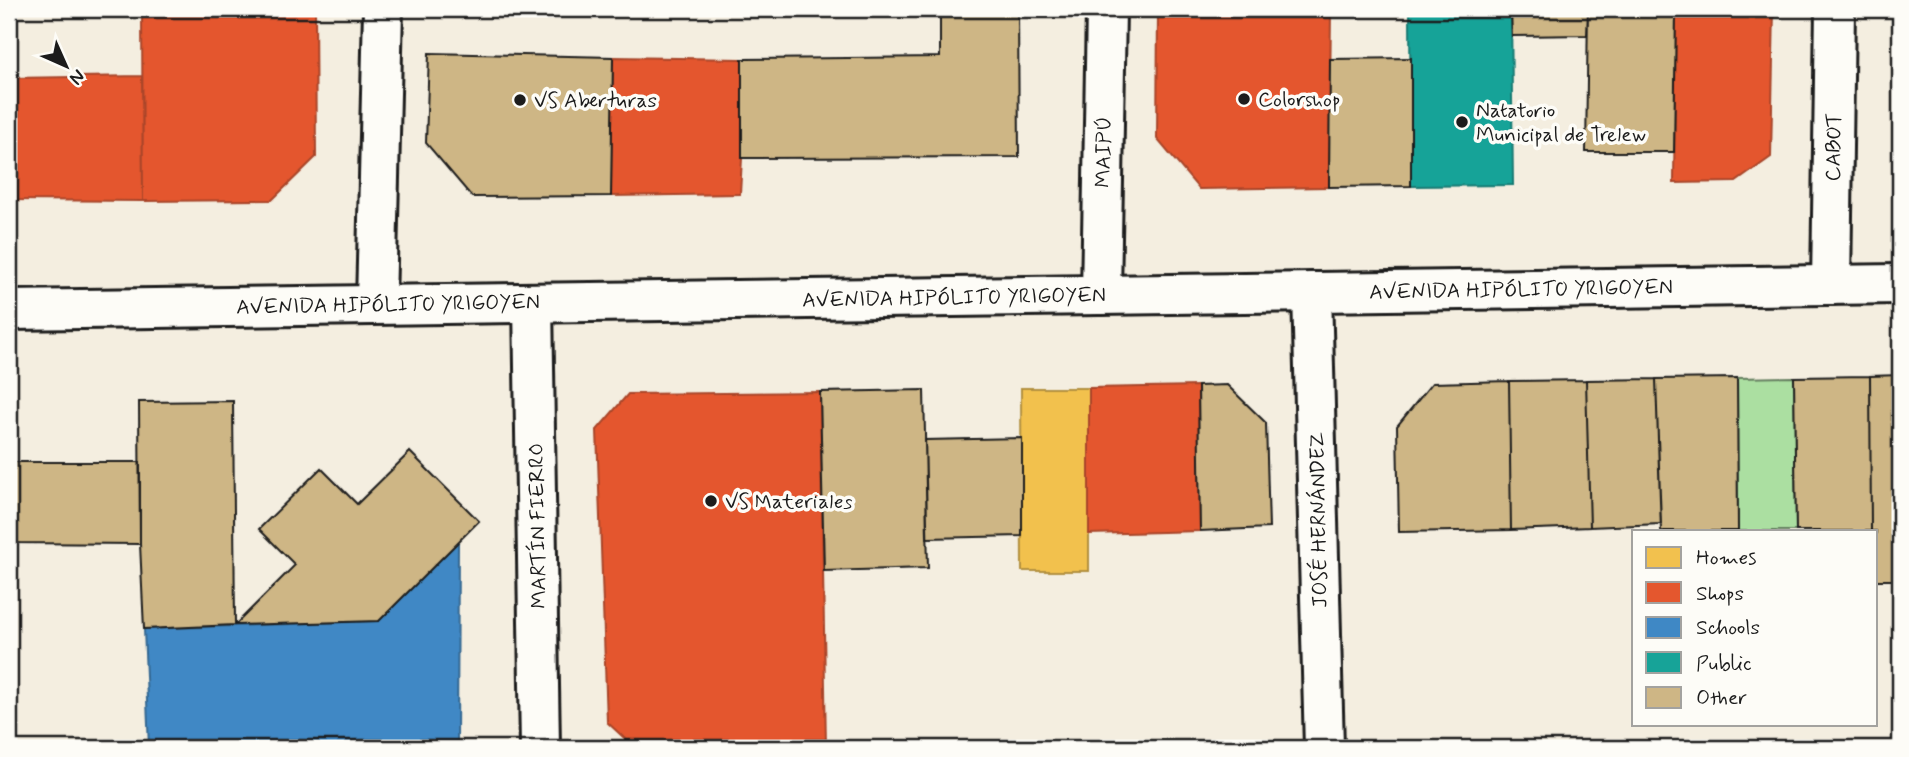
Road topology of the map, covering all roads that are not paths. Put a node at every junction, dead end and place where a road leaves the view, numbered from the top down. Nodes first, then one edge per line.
1 (383, 9) edge
2 (1105, 9) edge
3 (1835, 9) edge
4 (1900, 284) edge
5 (1830, 285) junction
6 (1312, 292) junction
7 (1101, 295) junction
8 (533, 303) junction
9 (376, 304) junction
10 (9, 310) edge
11 (540, 748) edge
12 (1324, 748) edge

1 - 9 main road
2 - 7 main road, MAIPÚ
3 - 5 main road, CABOT
4 - 5 main road, AVENIDA HIPÓLITO YRIGOYEN
5 - 6 main road, AVENIDA HIPÓLITO YRIGOYEN
6 - 7 main road, AVENIDA HIPÓLITO YRIGOYEN
6 - 12 main road, JOSÉ HERNÁNDEZ
7 - 8 main road, AVENIDA HIPÓLITO YRIGOYEN
8 - 9 main road, AVENIDA HIPÓLITO YRIGOYEN
8 - 11 main road, MARTÍN FIERRO
9 - 10 main road, AVENIDA HIPÓLITO YRIGOYEN

